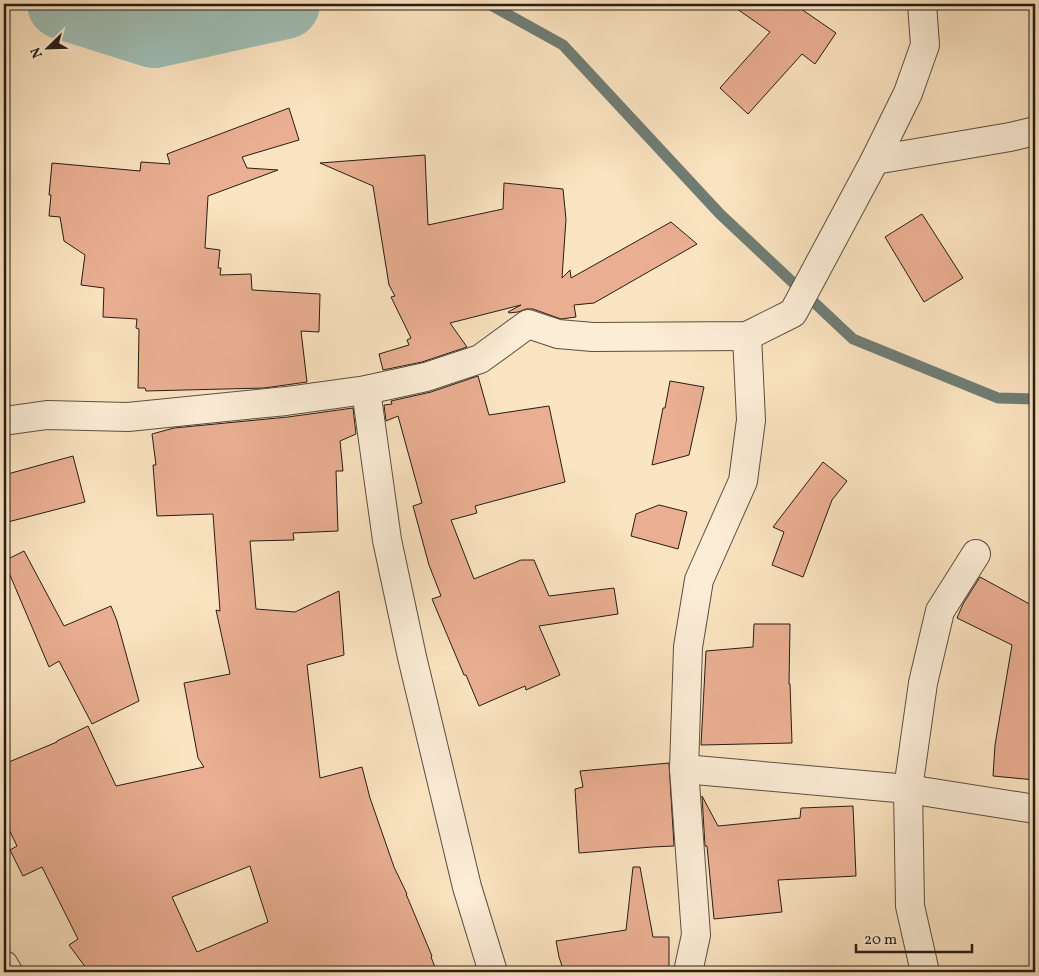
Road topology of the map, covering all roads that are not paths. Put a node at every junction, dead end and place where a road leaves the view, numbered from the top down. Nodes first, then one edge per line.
1 (922, 4) edge
2 (1035, 131) edge
3 (875, 160) junction
4 (747, 336) junction
5 (366, 390) junction
6 (4, 420) edge
7 (976, 554) dead end
8 (684, 769) junction
9 (908, 789) junction
10 (1035, 809) edge
11 (4, 965) edge
12 (8, 972) edge
13 (493, 972) edge
14 (688, 972) edge
15 (925, 972) edge

1 - 3 street
2 - 3 street
3 - 4 street
4 - 5 street
4 - 8 street
5 - 6 street
5 - 13 street
7 - 9 street
8 - 9 street
8 - 14 street
9 - 10 street
9 - 15 street
11 - 12 street

